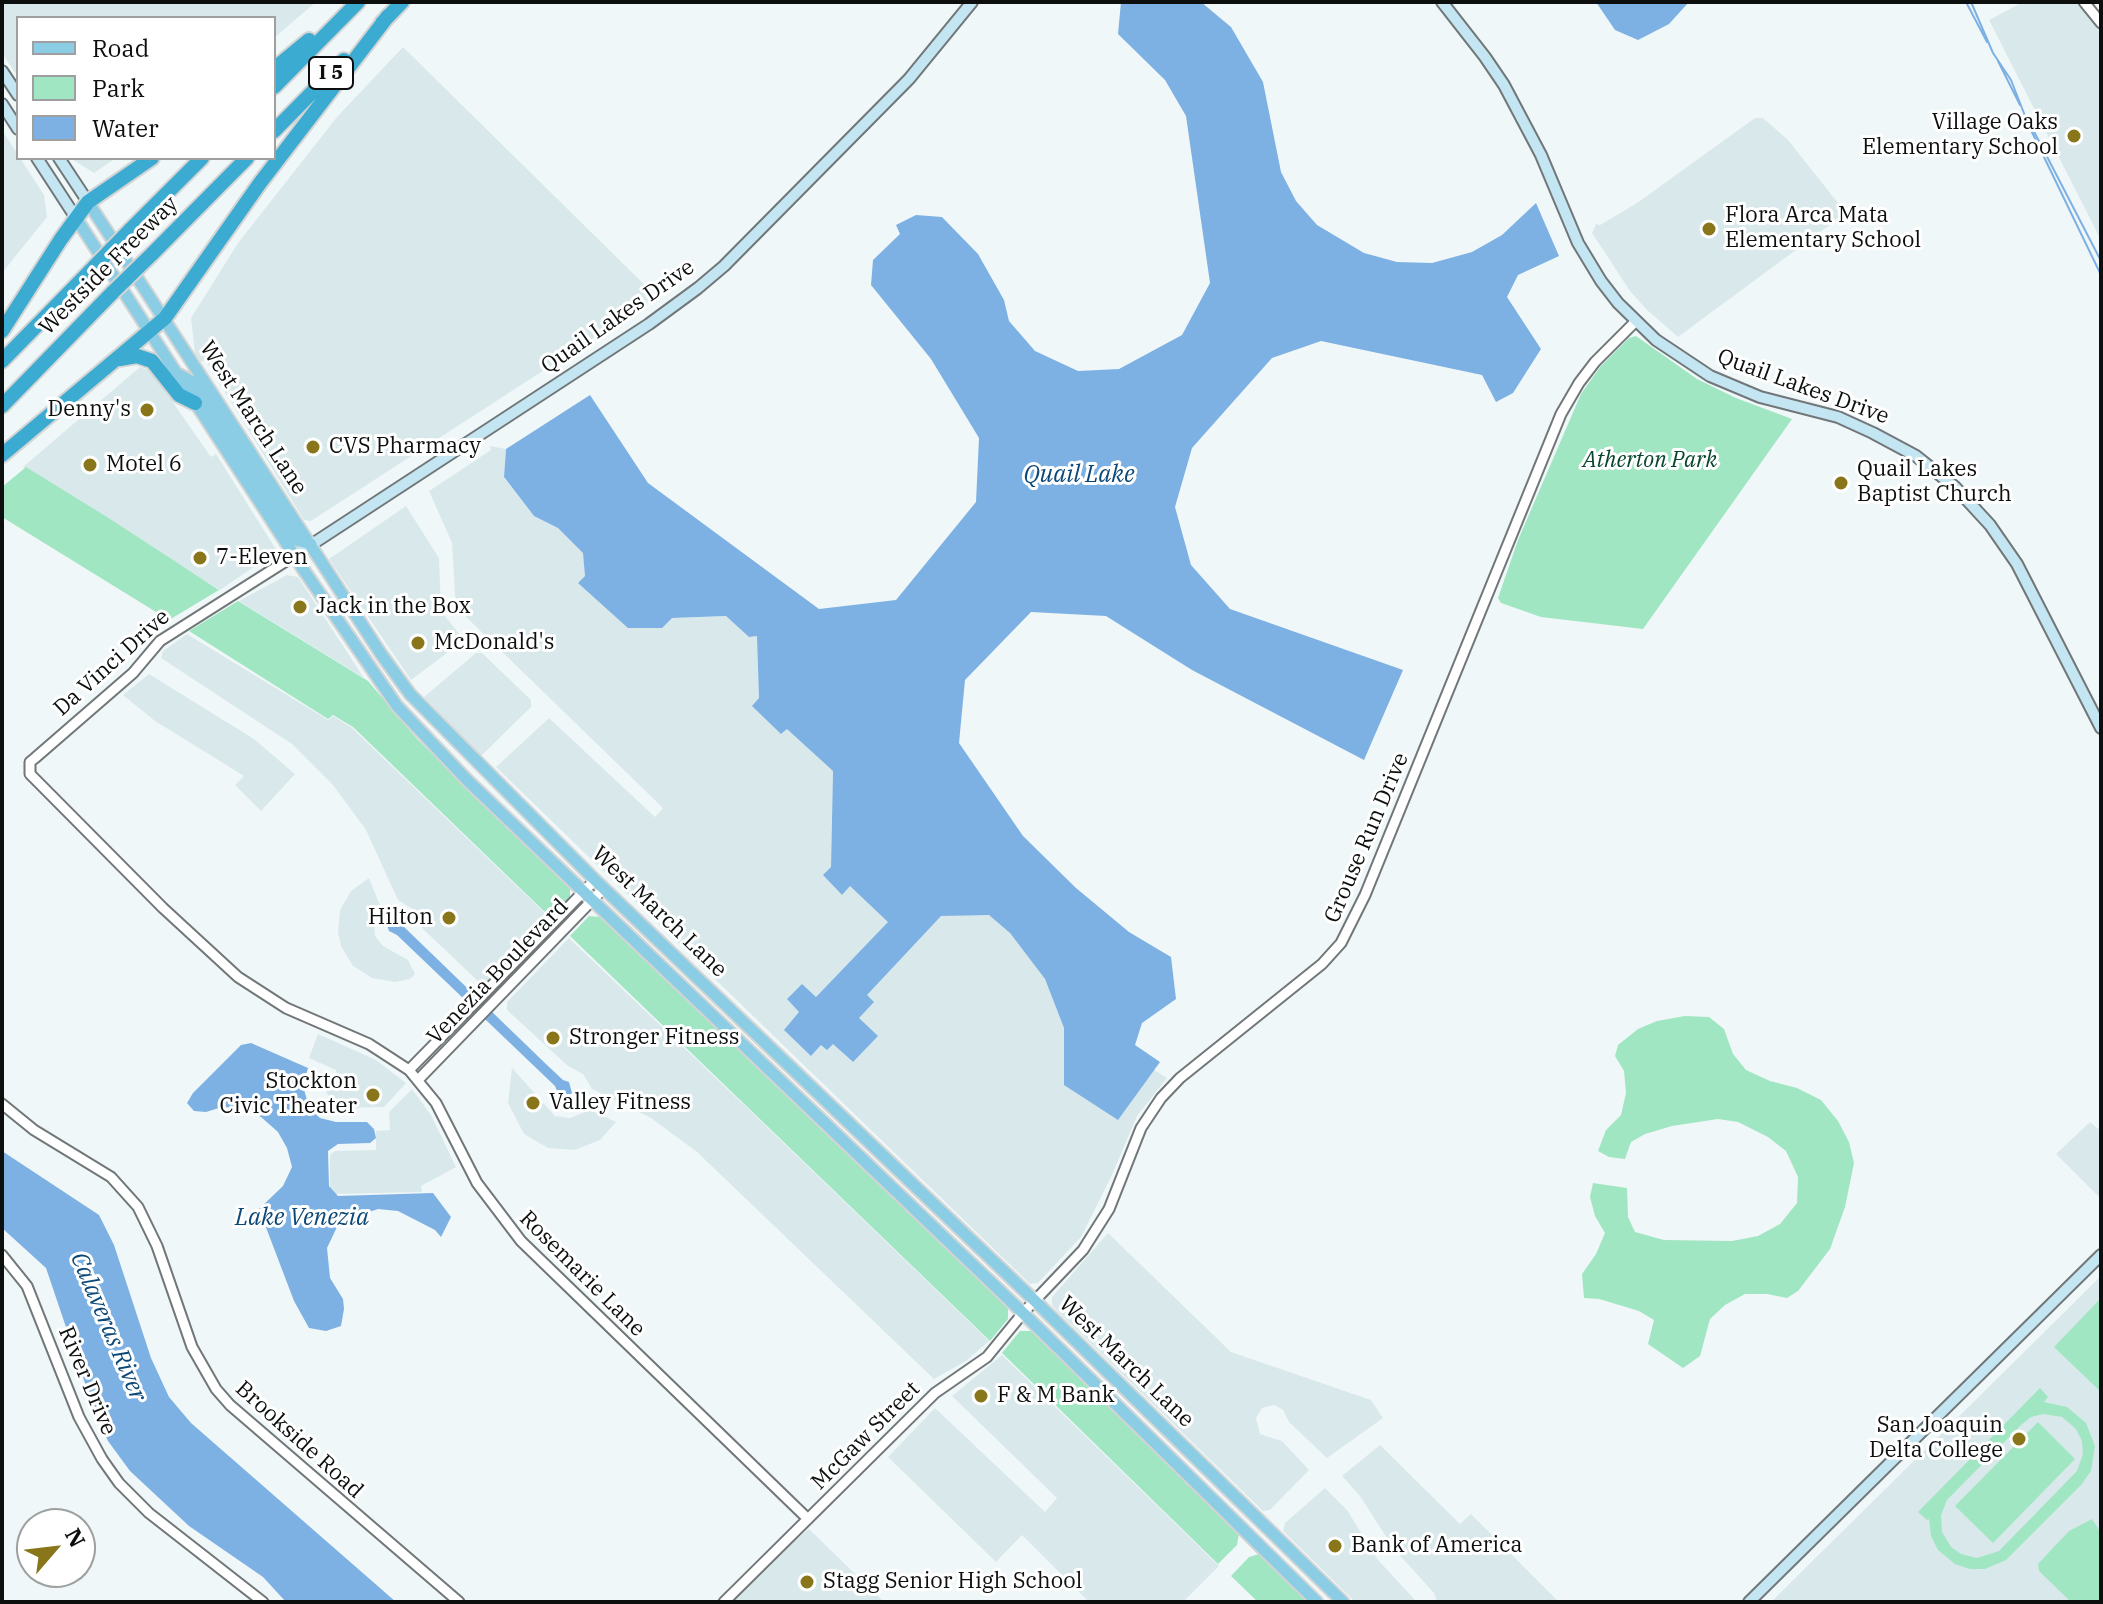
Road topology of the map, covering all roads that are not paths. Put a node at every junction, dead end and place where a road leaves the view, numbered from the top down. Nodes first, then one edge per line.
1 (358, 2) edge
2 (402, 2) edge
3 (972, 2) edge
4 (1442, 2) edge
5 (2084, 2) edge
6 (388, 16) junction
7 (2101, 23) edge
8 (331, 30) junction
9 (276, 67) edge
10 (2, 71) edge
11 (276, 85) edge
12 (16, 92) edge
13 (2, 104) edge
14 (16, 126) edge
15 (276, 129) edge
16 (38, 160) edge
17 (60, 160) edge
18 (149, 160) edge
19 (200, 160) edge
20 (245, 160) edge
21 (88, 202) junction
22 (76, 218) junction
23 (165, 318) junction
24 (1636, 321) junction
25 (2, 331) edge
26 (149, 332) junction
27 (2, 361) edge
28 (116, 361) junction
29 (175, 372) junction
30 (195, 403) junction
31 (2, 406) edge
32 (2, 455) edge
33 (311, 544) junction
34 (294, 556) junction
35 (2101, 728) edge
36 (29, 768) joint
37 (599, 884) junction
38 (589, 896) junction
39 (409, 1070) junction
40 (418, 1080) junction
41 (2, 1104) edge
42 (2, 1255) edge
43 (2101, 1255) edge
44 (1035, 1301) junction
45 (1023, 1313) junction
46 (808, 1519) junction
47 (263, 1602) edge
48 (459, 1602) edge
49 (724, 1602) edge
50 (1317, 1602) edge
51 (1343, 1602) edge
52 (1749, 1602) edge

1 - 8 highway, I 5
2 - 6 highway, I 5
3 - 33 main road, Quail Lakes Drive
4 - 24 main road, Quail Lakes Drive
5 - 7 street
6 - 15 highway, I 5
6 - 23 highway
8 - 9 highway
8 - 11 highway, I 5
10 - 12 main road
13 - 14 main road
16 - 22 main road, West March Lane
17 - 21 main road, West March Lane
18 - 21 highway
19 - 27 highway, Westside Freeway, bridge
20 - 31 highway, Westside Freeway, bridge
21 - 22 highway
21 - 23 main road, West March Lane
22 - 25 highway
22 - 26 main road, West March Lane
23 - 26 highway
23 - 33 main road, West March Lane
24 - 35 main road, Quail Lakes Drive
24 - 44 street, Grouse Run Drive
26 - 28 highway
26 - 29 main road, West March Lane
28 - 30 highway
28 - 32 highway
29 - 30 main road, West March Lane
29 - 33 main road
30 - 34 main road, West March Lane
33 - 34 main road, Da Vinci Drive
33 - 37 main road, West March Lane
34 - 36 street, Da Vinci Drive
34 - 38 main road, West March Lane
36 - 39 street, Rosemarie Lane
37 - 38 street, Venezia Boulevard
37 - 44 main road, West March Lane
38 - 39 street, Venezia Boulevard
38 - 40 street, Venezia Boulevard
38 - 45 main road, West March Lane
39 - 40 street, Rosemarie Lane
40 - 46 street, Rosemarie Lane
41 - 48 street, Brookside Road
42 - 47 street, River Drive
43 - 52 main road
44 - 45 street, McGaw Street
44 - 51 main road, West March Lane
45 - 46 street, McGaw Street
45 - 50 main road, West March Lane
46 - 49 street, McGaw Street

